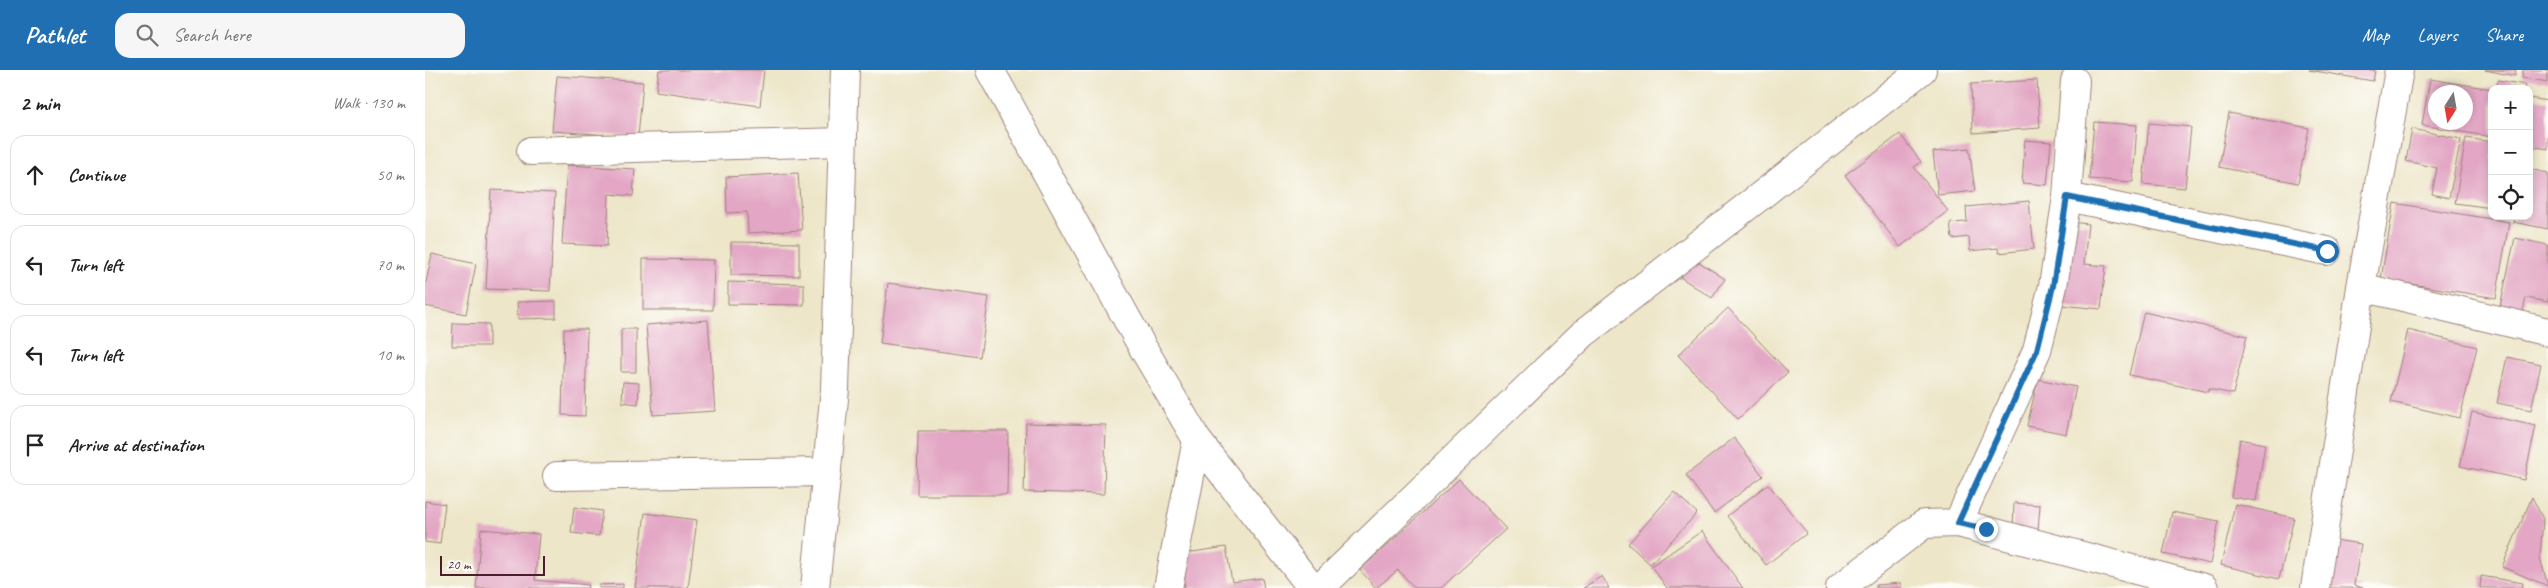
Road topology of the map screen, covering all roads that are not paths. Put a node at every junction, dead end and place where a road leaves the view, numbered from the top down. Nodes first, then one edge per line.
1 (845, 70) edge
2 (990, 70) edge
3 (1922, 70) edge
4 (2399, 70) edge
5 (2075, 81) dead end
6 (843, 142) junction
7 (531, 151) dead end
8 (2067, 197) junction
9 (2327, 251) dead end
10 (2361, 287) junction
11 (2548, 332) edge
12 (1197, 440) junction
13 (827, 472) junction
14 (557, 476) dead end
15 (1958, 523) junction
16 (815, 588) edge
17 (1168, 588) edge
18 (1312, 588) edge
19 (1320, 588) edge
20 (1840, 588) edge
21 (2204, 588) edge
22 (2315, 588) edge

1 - 6 street
2 - 12 street
3 - 19 street
4 - 10 street
5 - 8 street
6 - 7 street
6 - 13 street
8 - 9 street
8 - 15 street
10 - 11 street
10 - 22 street
12 - 17 street
12 - 18 street
13 - 14 street
13 - 16 street
15 - 20 street
15 - 21 street

